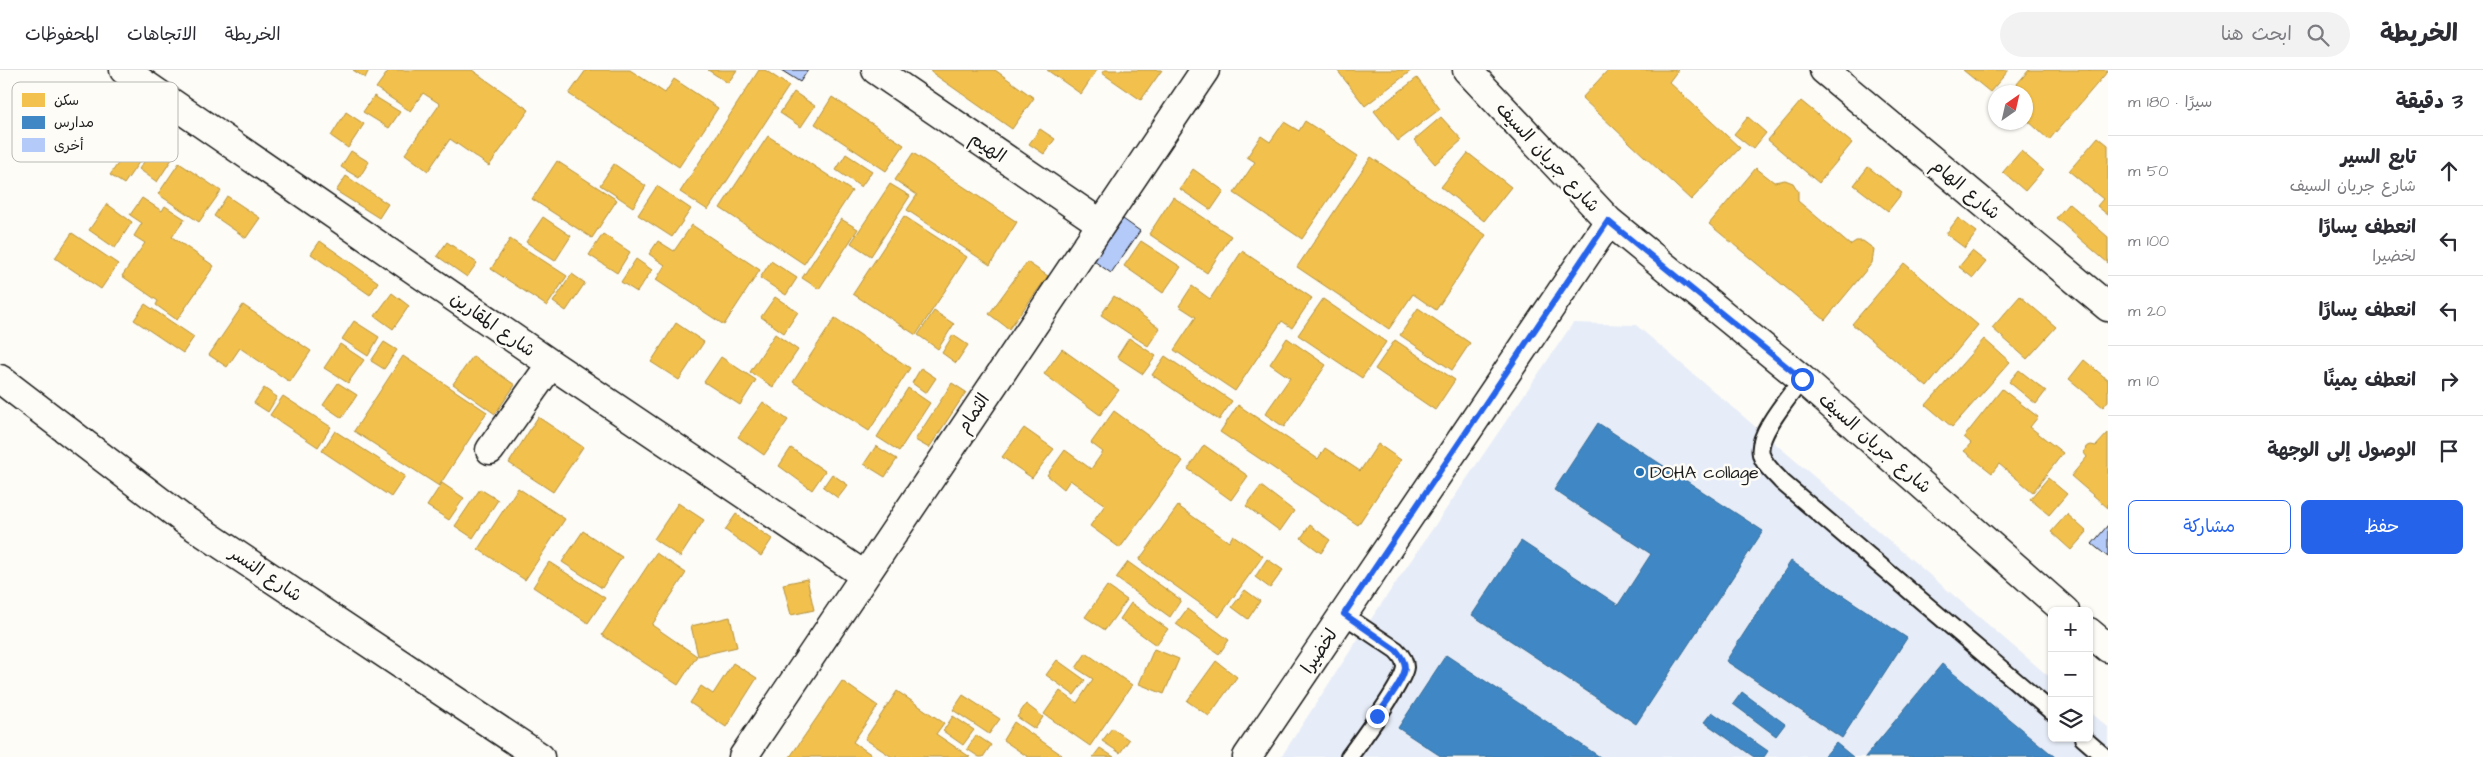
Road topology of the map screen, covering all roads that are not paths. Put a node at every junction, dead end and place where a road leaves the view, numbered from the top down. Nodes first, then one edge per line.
1 (124, 70) edge
2 (876, 70) edge
3 (1205, 70) edge
4 (1467, 70) edge
5 (1824, 70) edge
6 (141, 82) edge
7 (178, 107) edge
8 (1608, 221) junction
9 (1100, 223) junction
10 (2108, 307) edge
11 (551, 364) junction
12 (0, 379) edge
13 (1802, 379) junction
14 (490, 450) dead end
15 (864, 575) junction
16 (2060, 607) edge
17 (1344, 614) junction
18 (2093, 635) edge
19 (2108, 648) edge
20 (2048, 709) edge
21 (2088, 742) edge
22 (540, 757) edge
23 (743, 757) edge
24 (1247, 757) edge
25 (1349, 757) edge
26 (2105, 757) edge

1 - 6 street, شارع المقارين
2 - 9 street, الهيم
3 - 9 street, الثمام
4 - 8 street, شارع جريان السيف
5 - 10 street, شارع الهام
7 - 11 street, شارع المقارين
8 - 13 street, شارع جريان السيف
8 - 17 street, لخضيرا
9 - 15 street, الثمام
11 - 14 street
11 - 15 street, شارع المقارين
12 - 22 street, شارع النسر
13 - 16 street, شارع جريان السيف
13 - 20 lane
15 - 23 street, الثمام
17 - 24 street, لخضيرا
17 - 25 lane
18 - 19 street
21 - 26 lane

